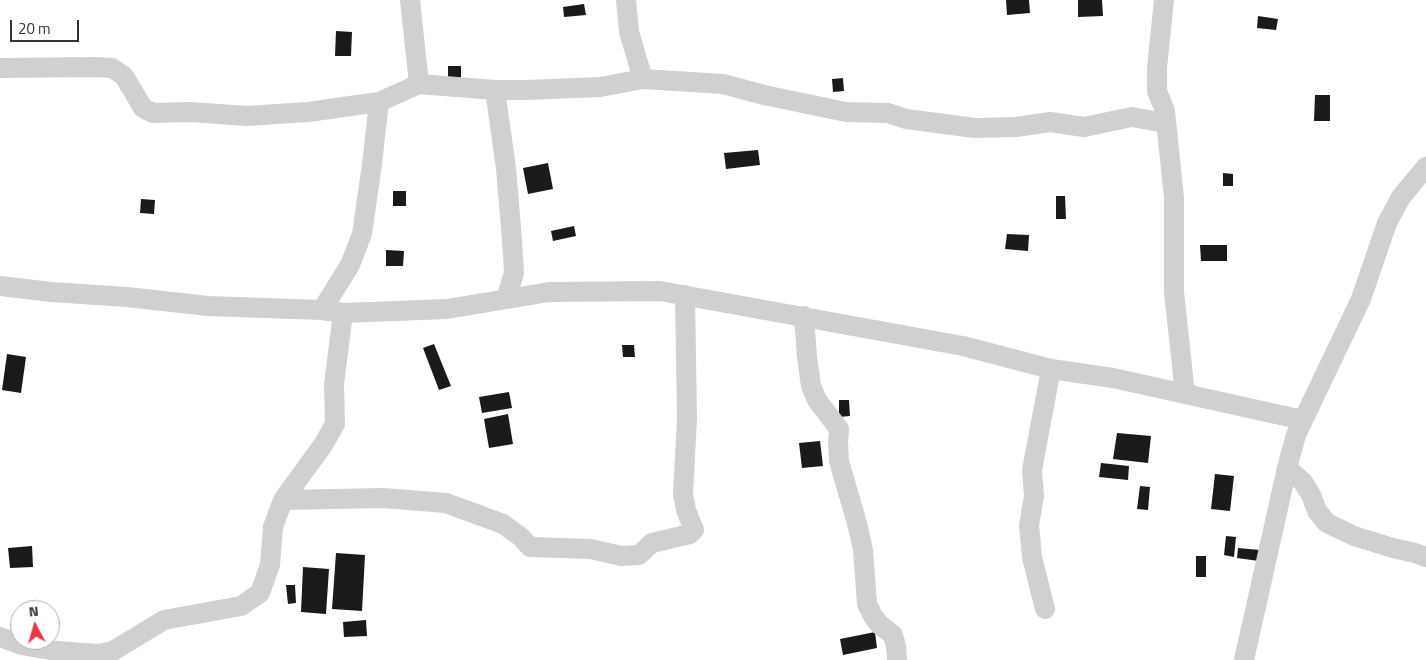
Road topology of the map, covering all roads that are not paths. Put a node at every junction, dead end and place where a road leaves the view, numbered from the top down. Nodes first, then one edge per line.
1 (410, 0) edge
2 (626, 0) edge
3 (1164, 0) edge
4 (0, 68) edge
5 (642, 78) junction
6 (419, 84) junction
7 (495, 90) junction
8 (1157, 91) junction
9 (379, 102) junction
10 (1132, 118) junction
11 (1166, 123) junction
12 (1426, 167) edge
13 (0, 286) edge
14 (684, 296) junction
15 (506, 299) junction
16 (322, 310) junction
17 (343, 312) junction
18 (804, 316) junction
19 (1051, 369) junction
20 (1186, 394) junction
21 (1303, 420) junction
22 (1287, 468) junction
23 (283, 500) junction
24 (1426, 557) edge
25 (1045, 609) dead end
26 (0, 636) edge
27 (897, 660) edge
28 (1244, 660) edge

1 - 6 street
2 - 5 street
3 - 8 street
4 - 9 street
5 - 7 street
5 - 10 street
6 - 7 street
6 - 9 street
7 - 15 street
8 - 10 street
8 - 11 street
9 - 16 street
10 - 11 street
11 - 20 street
12 - 21 street
13 - 16 street
14 - 15 street
14 - 18 street
14 - 23 street
15 - 17 street
16 - 17 street
17 - 23 street
18 - 19 street
18 - 27 street
19 - 20 street
19 - 25 street
20 - 21 street
21 - 22 street
22 - 24 street
22 - 28 street
23 - 26 street

